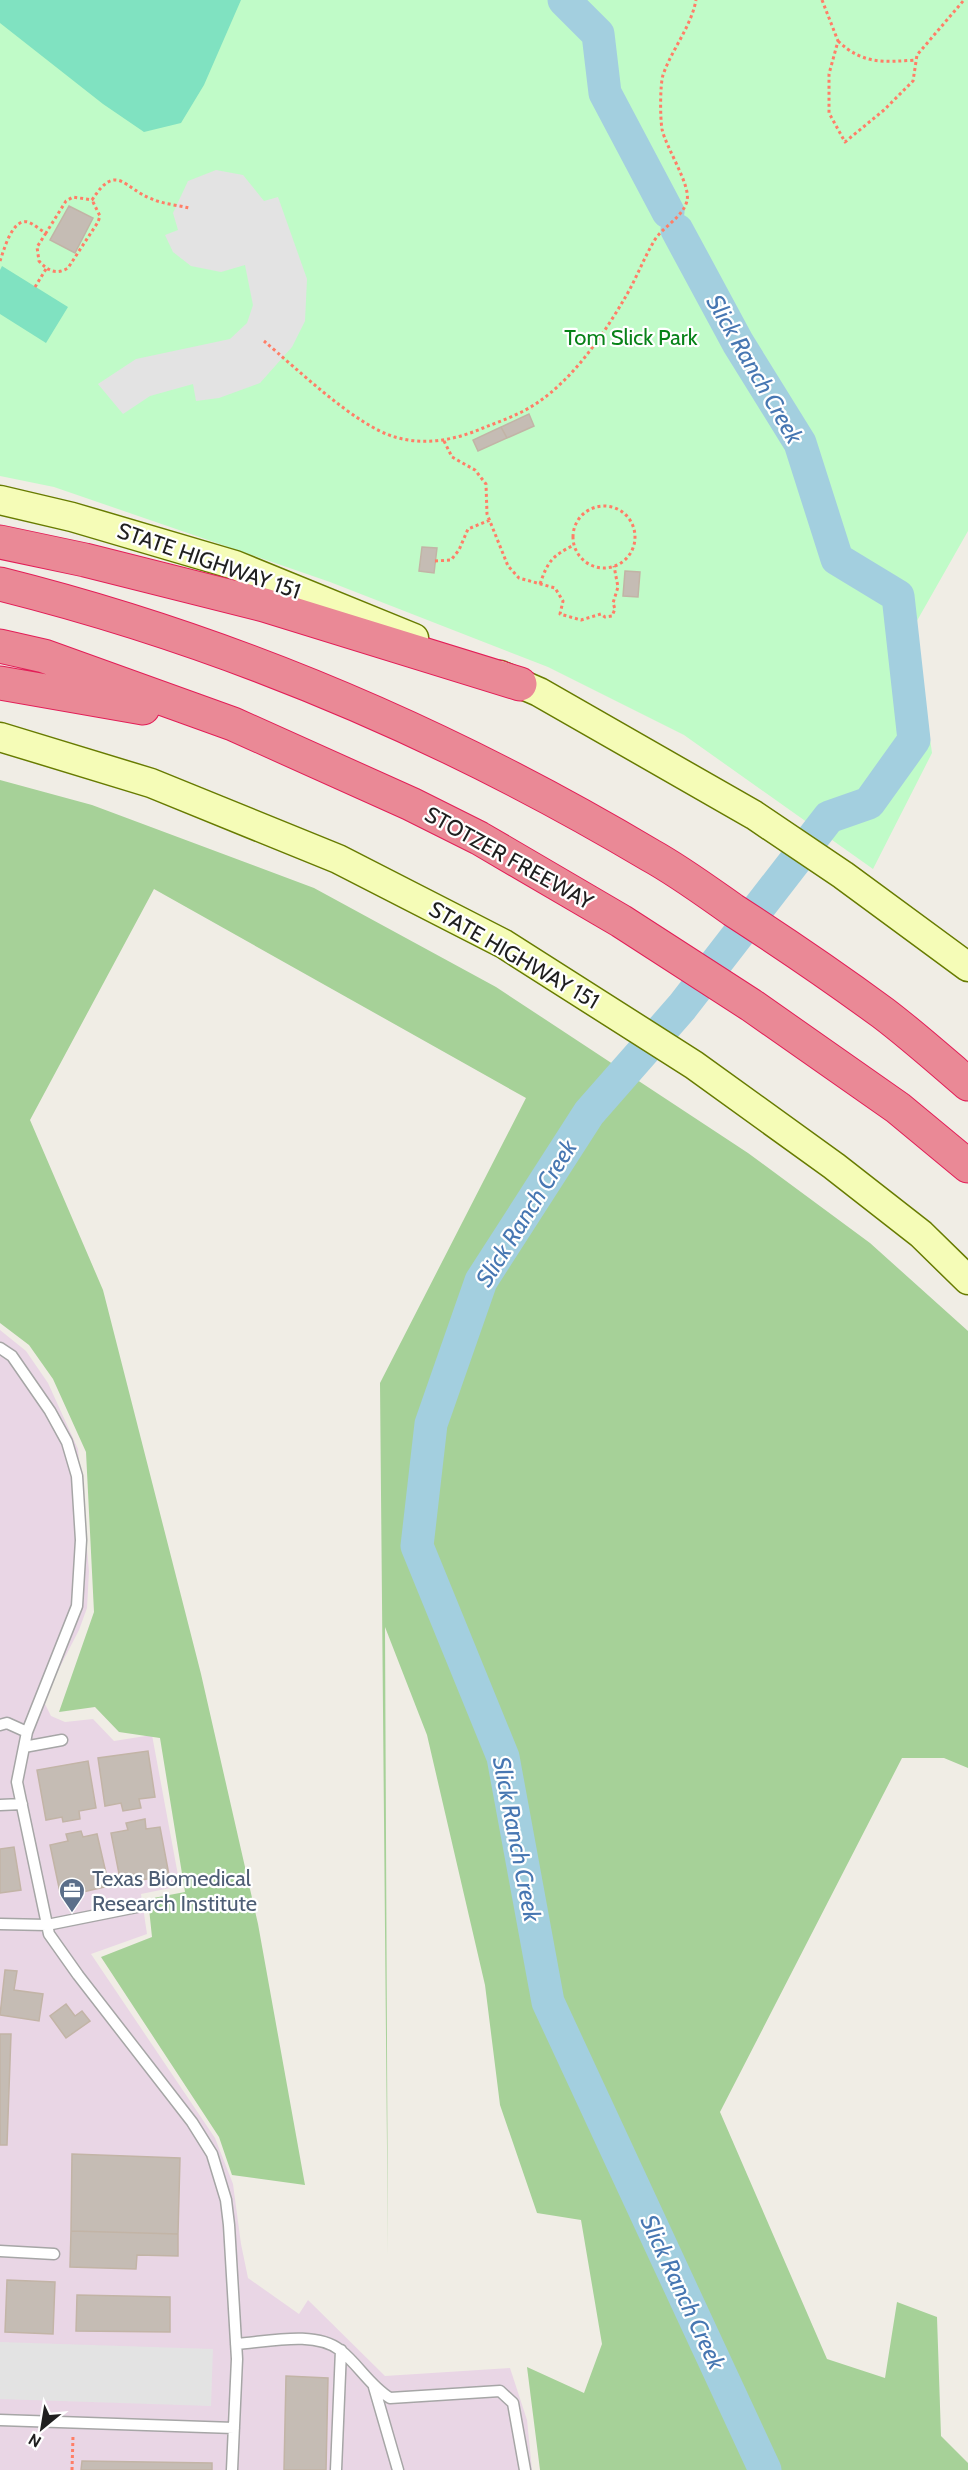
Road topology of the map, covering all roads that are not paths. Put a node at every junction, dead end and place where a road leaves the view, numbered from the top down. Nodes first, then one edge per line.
1 (0, 500) edge
2 (0, 542) edge
3 (0, 584) edge
4 (0, 646) edge
5 (0, 682) edge
6 (520, 684) junction
7 (233, 724) junction
8 (0, 737) edge
9 (968, 967) edge
10 (968, 1084) edge
11 (898, 1108) junction
12 (968, 1166) edge
13 (968, 1183) edge
14 (968, 1280) edge
15 (0, 1348) edge
16 (0, 1725) edge
17 (27, 1732) junction
18 (62, 1740) dead end
19 (24, 1747) junction
20 (22, 1804) junction
21 (0, 1805) edge
22 (137, 1907) dead end
23 (0, 1924) edge
24 (47, 1925) junction
25 (0, 2251) edge
26 (54, 2254) dead end
27 (236, 2344) junction
28 (341, 2350) junction
29 (374, 2385) junction
30 (0, 2420) edge
31 (234, 2428) junction
32 (232, 2470) edge
33 (336, 2470) edge
34 (398, 2470) edge
35 (525, 2470) edge

1 - 6 main road, STATE HIGHWAY 151
2 - 6 highway
3 - 10 highway
4 - 7 highway, STOTZER FREEWAY
5 - 7 highway
6 - 9 main road, STATE HIGHWAY 151
7 - 11 highway, STOTZER FREEWAY
8 - 14 main road, STATE HIGHWAY 151
11 - 12 highway, STOTZER FREEWAY
11 - 13 highway
15 - 17 lane
16 - 17 lane
17 - 19 lane
18 - 19 lane
19 - 20 lane
20 - 21 lane
20 - 24 lane
22 - 24 lane
23 - 24 lane
24 - 27 lane
25 - 26 lane
27 - 28 lane
27 - 31 lane
28 - 29 lane
28 - 33 lane
29 - 34 lane
29 - 35 lane
30 - 31 lane
31 - 32 lane

